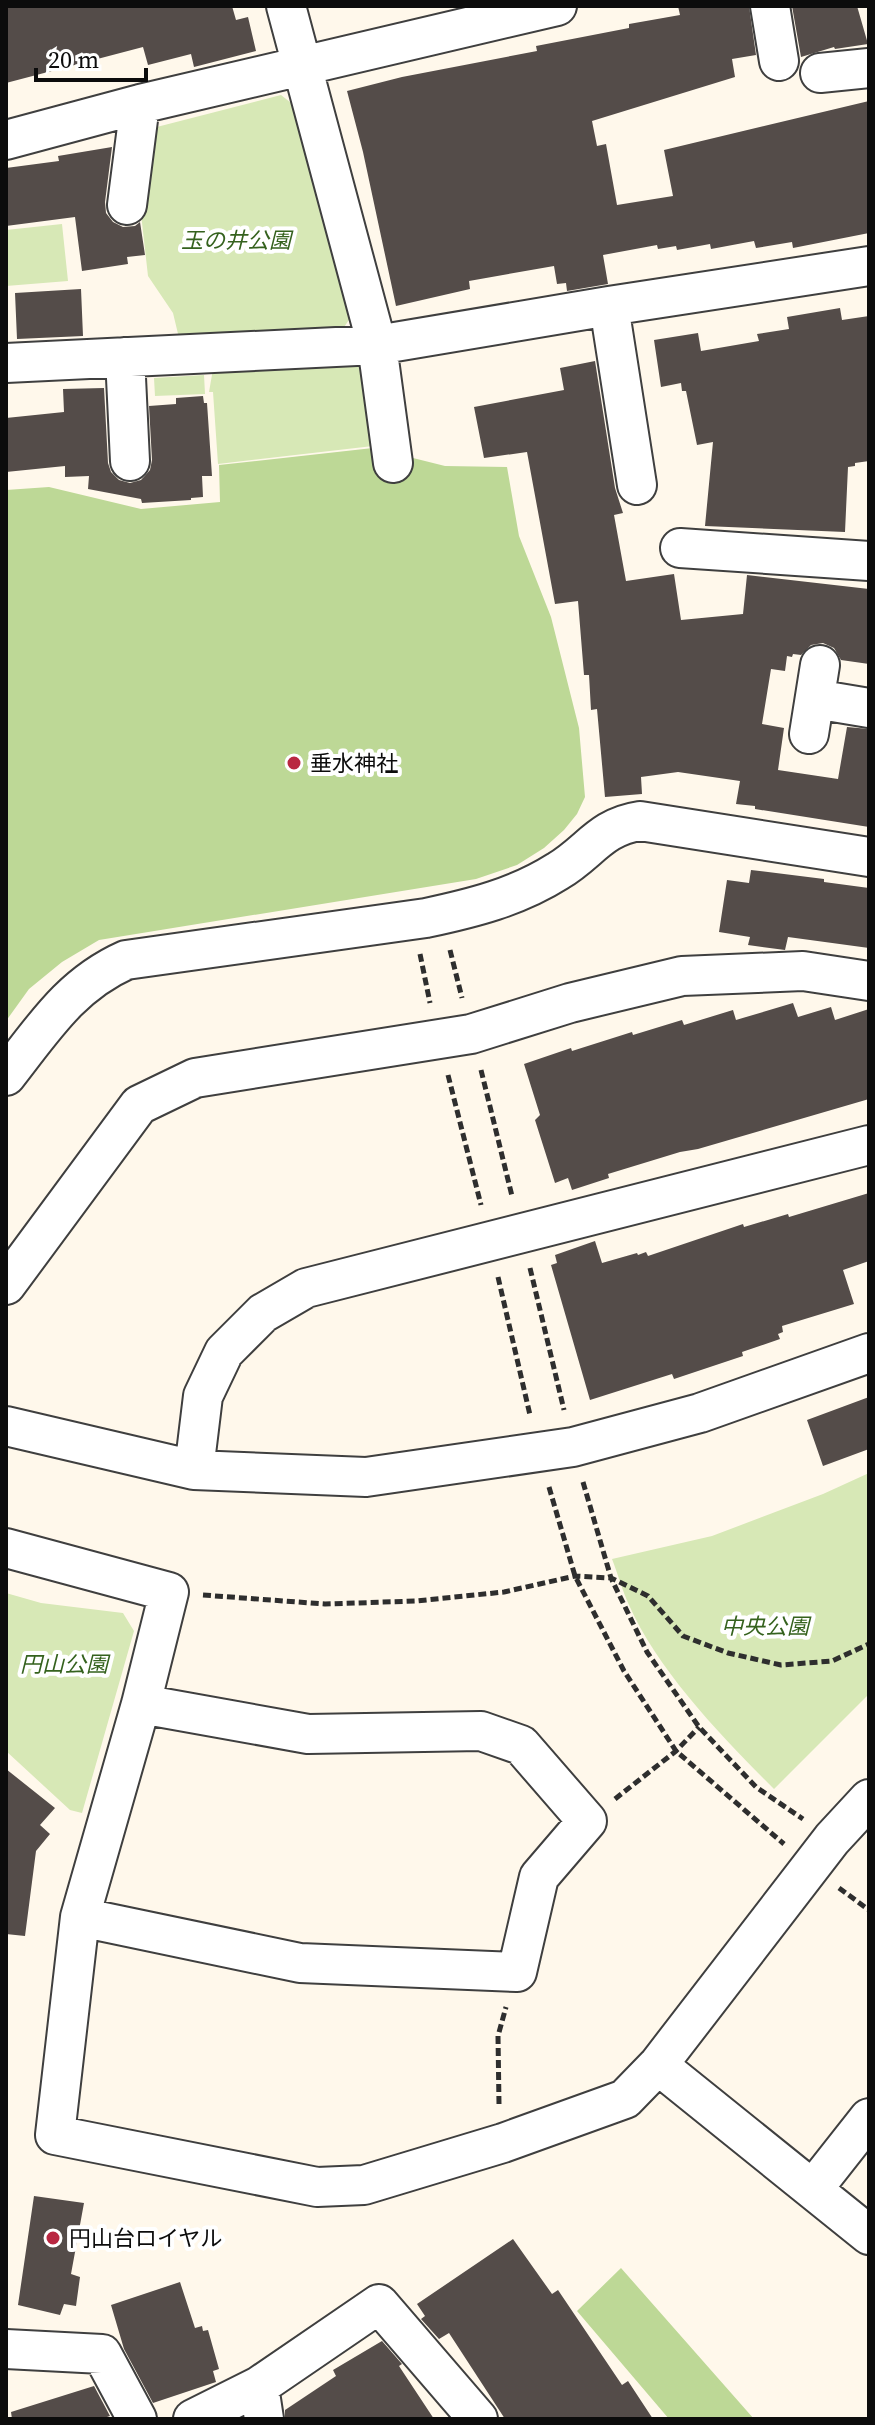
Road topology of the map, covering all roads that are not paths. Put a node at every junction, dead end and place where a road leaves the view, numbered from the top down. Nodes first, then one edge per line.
1 (286, 6) edge
2 (557, 6) edge
3 (770, 6) edge
4 (779, 61) dead end
5 (302, 67) junction
6 (869, 68) edge
7 (820, 73) dead end
8 (140, 104) junction
9 (6, 140) edge
10 (127, 205) dead end
11 (869, 266) edge
12 (609, 306) junction
13 (377, 345) junction
14 (125, 357) junction
15 (6, 363) edge
16 (130, 461) dead end
17 (393, 463) dead end
18 (637, 485) dead end
19 (702, 560) dead end
20 (869, 561) edge
21 (815, 700) dead end
22 (869, 708) edge
23 (869, 857) edge
24 (869, 981) edge
25 (6, 1076) edge
26 (869, 1145) edge
27 (6, 1285) edge
28 (869, 1353) edge
29 (6, 1426) edge
30 (194, 1470) junction
31 (6, 1548) edge
32 (141, 1704) junction
33 (869, 1799) edge
34 (80, 1917) junction
35 (658, 2065) junction
36 (869, 2118) edge
37 (813, 2189) junction
38 (869, 2235) edge
39 (6, 2349) edge
40 (261, 2403) edge
41 (137, 2419) edge
42 (193, 2419) edge
43 (478, 2419) edge

1 - 5 street
2 - 5 street
3 - 4 street
5 - 8 street
5 - 13 street
6 - 7 street
8 - 9 street
8 - 10 street
11 - 12 street
12 - 13 street
12 - 18 street
13 - 14 street
13 - 17 street
14 - 15 street
14 - 16 street
19 - 20 street
21 - 22 street
23 - 25 street
24 - 27 street
26 - 30 street
28 - 30 street
29 - 30 street
31 - 32 street
32 - 34 street
32 - 34 street
33 - 35 street
34 - 35 street
35 - 37 street
36 - 37 street
37 - 38 street
39 - 41 street
40 - 42 street
40 - 43 street

